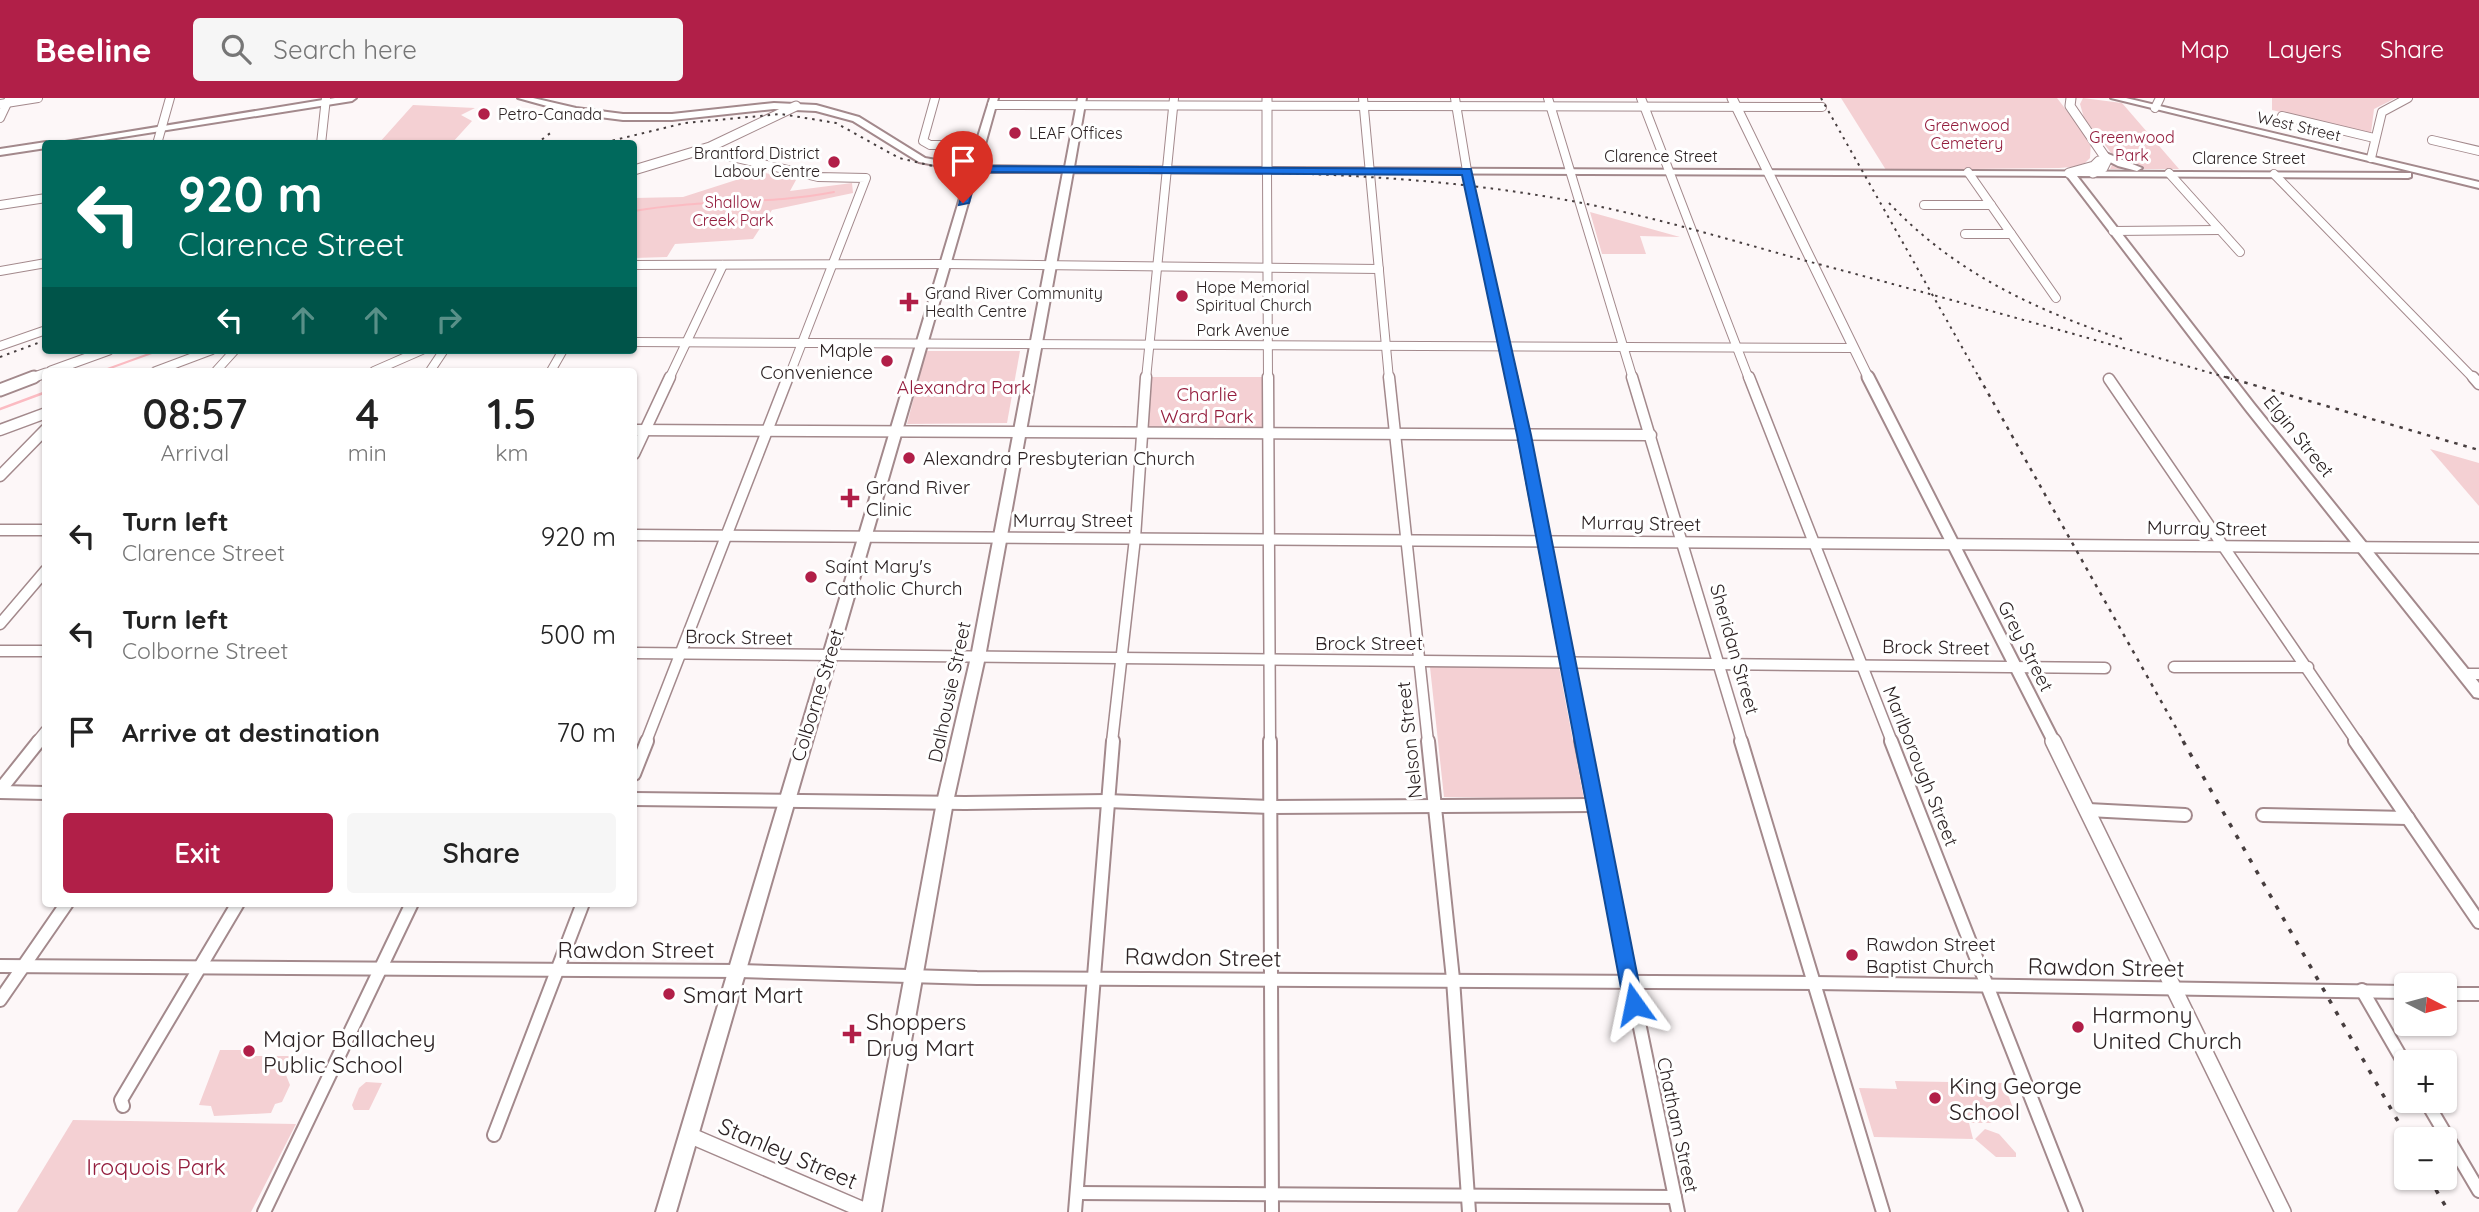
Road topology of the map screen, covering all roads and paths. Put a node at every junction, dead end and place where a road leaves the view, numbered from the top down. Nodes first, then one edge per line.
1 (38, 98) edge
2 (170, 98) edge
3 (352, 98) edge
4 (522, 98) edge
5 (547, 98) edge
6 (935, 98) edge
7 (2071, 98) edge
8 (2115, 98) edge
9 (2160, 98) edge
10 (2408, 98) edge
11 (326, 100) edge
12 (5, 101) edge
13 (993, 101) edge
14 (1081, 101) edge
15 (796, 102) edge
16 (1174, 102) edge
17 (1267, 102) edge
18 (1364, 102) edge
19 (1455, 102) edge
20 (1549, 102) edge
21 (1642, 102) edge
22 (1734, 102) edge
23 (1822, 107) dead end
24 (2155, 108) junction
25 (2282, 116) dead end
26 (0, 118) edge
27 (162, 127) junction
28 (2374, 138) junction
29 (82, 140) edge
30 (158, 140) edge
31 (321, 140) edge
32 (2432, 140) dead end
33 (979, 145) junction
34 (42, 146) edge
35 (698, 149) junction
36 (2479, 151) edge
37 (0, 152) edge
38 (2103, 155) junction
39 (2353, 155) junction
40 (2371, 158) junction
41 (637, 169) edge
42 (973, 169) junction
43 (1069, 170) junction
44 (1168, 170) junction
45 (1267, 171) junction
46 (1569, 171) junction
47 (1368, 172) junction
48 (1467, 172) junction
49 (1668, 172) junction
50 (1768, 172) junction
51 (1968, 172) junction
52 (2421, 172) junction
53 (2069, 173) junction
54 (2093, 173) junction
55 (2169, 173) junction
56 (2274, 174) junction
57 (2479, 186) edge
58 (42, 199) edge
59 (2091, 201) junction
60 (0, 205) edge
61 (1924, 205) dead end
62 (1991, 205) junction
63 (2220, 230) junction
64 (2113, 231) junction
65 (1965, 234) dead end
66 (2011, 234) junction
67 (2240, 252) dead end
68 (42, 264) edge
69 (945, 264) junction
70 (637, 265) edge
71 (723, 265) junction
72 (831, 265) junction
73 (1053, 267) junction
74 (1268, 267) junction
75 (1158, 268) junction
76 (1379, 269) junction
77 (0, 271) edge
78 (2056, 298) dead end
79 (42, 331) edge
80 (637, 342) edge
81 (686, 342) junction
82 (800, 343) junction
83 (1151, 343) junction
84 (921, 344) junction
85 (1035, 344) junction
86 (1269, 344) junction
87 (1385, 345) junction
88 (0, 346) edge
89 (1505, 346) junction
90 (1622, 347) junction
91 (1737, 348) junction
92 (1853, 348) junction
93 (98, 354) edge
94 (201, 354) edge
95 (231, 354) edge
96 (413, 354) edge
97 (59, 368) edge
98 (164, 368) edge
99 (219, 368) edge
100 (381, 368) edge
101 (42, 374) edge
102 (2109, 379) dead end
103 (2479, 384) edge
104 (0, 390) edge
105 (42, 414) edge
106 (0, 430) edge
107 (637, 430) edge
108 (645, 430) junction
109 (896, 430) junction
110 (1017, 431) junction
111 (767, 432) junction
112 (1143, 432) junction
113 (42, 433) edge
114 (1271, 433) junction
115 (1395, 434) junction
116 (1524, 435) junction
117 (1651, 435) junction
118 (637, 447) edge
119 (0, 476) edge
120 (0, 530) edge
121 (42, 530) edge
122 (637, 535) edge
123 (724, 536) junction
124 (866, 536) junction
125 (999, 537) junction
126 (1135, 538) junction
127 (1267, 538) junction
128 (1407, 539) junction
129 (1544, 539) junction
130 (1684, 541) junction
131 (1811, 542) junction
132 (1952, 543) junction
133 (2224, 546) junction
134 (2365, 548) junction
135 (2479, 548) edge
136 (42, 575) edge
137 (0, 624) edge
138 (0, 651) edge
139 (42, 651) edge
140 (637, 653) edge
141 (683, 653) junction
142 (829, 655) junction
143 (978, 657) junction
144 (1121, 657) junction
145 (1269, 660) junction
146 (1418, 660) junction
147 (1568, 661) junction
148 (1718, 663) junction
149 (1862, 664) junction
150 (2015, 666) junction
151 (2174, 667) dead end
152 (2308, 667) junction
153 (2105, 668) dead end
154 (2464, 674) junction
155 (2479, 674) edge
156 (2479, 693) edge
157 (42, 736) edge
158 (637, 767) edge
159 (0, 791) edge
160 (42, 793) edge
161 (637, 799) edge
162 (785, 800) junction
163 (945, 802) junction
164 (1105, 802) junction
165 (1593, 805) junction
166 (1271, 807) junction
167 (1434, 807) junction
168 (2088, 810) junction
169 (2263, 815) dead end
170 (2185, 816) dead end
171 (2408, 818) junction
172 (64, 907) edge
173 (236, 907) edge
174 (410, 907) edge
175 (582, 907) edge
176 (2479, 922) edge
177 (0, 966) edge
178 (23, 967) junction
179 (201, 967) junction
180 (380, 970) junction
181 (558, 970) junction
182 (740, 971) junction
183 (1092, 976) junction
184 (916, 977) junction
185 (1453, 979) junction
186 (1272, 980) junction
187 (1629, 982) junction
188 (1815, 983) junction
189 (1989, 986) junction
190 (2174, 990) junction
191 (2362, 990) junction
192 (2394, 991) edge
193 (2457, 993) edge
194 (2479, 994) edge
195 (0, 1000) edge
196 (2397, 1050) edge
197 (123, 1106) dead end
198 (2433, 1113) edge
199 (494, 1135) dead end
200 (689, 1135) junction
201 (2479, 1191) edge
202 (1077, 1193) junction
203 (1272, 1196) junction
204 (1469, 1205) edge
205 (1677, 1205) edge
206 (264, 1212) edge
207 (666, 1212) edge
208 (870, 1212) edge
209 (1075, 1212) edge
210 (1272, 1212) edge
211 (1884, 1212) edge
212 (2076, 1212) edge
213 (2283, 1212) edge

1 - 12 street
2 - 27 street
3 - 11 main road
4 - 15 main road
5 - 15 main road
6 - 33 street
7 - 38 street
8 - 24 main road, West Street
9 - 24 street
10 - 28 street
11 - 27 main road
11 - 31 street
12 - 26 street
13 - 14 street
13 - 33 main road, Colborne Street
14 - 16 street
14 - 43 main road, Dalhousie Street
15 - 35 street
15 - 35 street
15 - 42 main road, Clarence Street
16 - 17 street
16 - 44 street
17 - 18 street
17 - 45 street
18 - 19 street
18 - 47 street, Nelson Street
19 - 20 street
19 - 48 street, Chatham Street
20 - 21 street
20 - 46 street, Sheridan Street
21 - 22 street
21 - 49 street, Marlborough Street
22 - 23 street
22 - 50 street, Grey Street
24 - 39 main road, West Street
25 - 28 street
27 - 29 main road
27 - 30 street
28 - 40 street
32 - 36 street
33 - 42 main road, Colborne Street
34 - 37 main road
35 - 41 street
35 - 72 street
38 - 53 street
38 - 54 street
38 - 55 main road
39 - 40 main road, West Street
39 - 52 main road, West Street
40 - 52 main road, West Street
42 - 43 main road, Clarence Street
42 - 69 main road, Colborne Street
43 - 44 main road, Clarence Street
43 - 73 main road, Dalhousie Street
44 - 45 main road, Clarence Street
44 - 75 street
45 - 47 main road, Clarence Street
45 - 74 street
46 - 48 main road, Clarence Street
46 - 49 main road, Clarence Street
46 - 90 street, Sheridan Street
47 - 48 main road, Clarence Street
47 - 76 street, Nelson Street
48 - 89 street, Chatham Street
49 - 50 main road, Clarence Street
49 - 91 street, Marlborough Street
50 - 51 main road, Clarence Street
50 - 92 street, Grey Street
51 - 53 main road, Clarence Street
51 - 62 street
52 - 56 main road, Clarence Street
52 - 57 main road, West Street
53 - 54 main road, Clarence Street
53 - 59 main road, Elgin Street
54 - 55 main road, Clarence Street
54 - 59 main road
55 - 56 main road, Clarence Street
55 - 63 street
56 - 103 street
58 - 60 street
59 - 64 main road, Elgin Street
61 - 62 street
62 - 66 street
63 - 64 street
63 - 67 street
64 - 134 main road, Elgin Street
65 - 66 street
66 - 78 street
68 - 77 street
69 - 72 street
69 - 73 street
69 - 84 main road, Colborne Street
70 - 71 street
71 - 72 street
71 - 81 street
72 - 82 street
73 - 75 street
73 - 85 main road, Dalhousie Street
74 - 75 street
74 - 76 street
74 - 86 street
75 - 83 street
76 - 87 street, Nelson Street
79 - 88 street
80 - 81 street, Park Avenue
81 - 82 street, Park Avenue
81 - 108 street
82 - 84 street, Park Avenue
82 - 111 street
83 - 85 street, Park Avenue
83 - 86 street, Park Avenue
83 - 112 street
84 - 85 street, Park Avenue
84 - 109 main road, Colborne Street
85 - 110 main road, Dalhousie Street
86 - 87 street, Park Avenue
86 - 114 street
87 - 89 street, Park Avenue
87 - 115 street, Nelson Street
89 - 90 street, Park Avenue
89 - 116 street, Chatham Street
90 - 91 street, Park Avenue
90 - 117 street, Sheridan Street
91 - 92 street, Park Avenue
91 - 131 street, Marlborough Street
92 - 132 street, Grey Street
93 - 97 street
94 - 98 street
95 - 99 street
96 - 100 street
101 - 104 street
102 - 133 street
105 - 106 street
107 - 108 street
108 - 111 street
108 - 118 street
109 - 110 street
109 - 111 street
109 - 124 main road, Colborne Street
110 - 112 street
110 - 125 main road, Dalhousie Street
111 - 123 street
112 - 114 street
112 - 126 street
113 - 119 street
114 - 115 street
114 - 127 street
115 - 116 street
115 - 128 street, Nelson Street
116 - 117 street
116 - 129 street, Chatham Street
117 - 130 street, Sheridan Street
120 - 121 street
122 - 123 street, Murray Street
123 - 124 street, Murray Street
123 - 141 street
124 - 125 street, Murray Street
124 - 142 main road, Colborne Street
125 - 126 street, Murray Street
125 - 143 main road, Dalhousie Street
126 - 127 street, Murray Street
126 - 144 street
127 - 128 street, Murray Street
127 - 145 street
128 - 129 street, Murray Street
128 - 146 street, Nelson Street
129 - 130 street, Murray Street
129 - 147 street, Chatham Street
130 - 131 street, Murray Street
130 - 148 street, Sheridan Street
131 - 132 street, Murray Street
131 - 149 street, Marlborough Street
132 - 133 street, Murray Street
132 - 150 street, Grey Street
133 - 134 street, Murray Street
133 - 152 street
134 - 135 street, Murray Street
134 - 154 main road, Elgin Street
136 - 137 street
138 - 139 street
140 - 141 street, Brock Street
141 - 142 street, Brock Street
141 - 158 street
142 - 143 street, Brock Street
142 - 162 main road, Colborne Street
143 - 144 street, Brock Street
143 - 163 main road, Dalhousie Street
144 - 145 street, Brock Street
144 - 164 street
145 - 146 street, Brock Street
145 - 166 street
146 - 147 street, Brock Street
146 - 167 street, Nelson Street
147 - 148 street, Brock Street
147 - 165 street, Chatham Street
148 - 149 street, Brock Street
148 - 188 street, Sheridan Street
149 - 150 street, Brock Street
149 - 189 street, Marlborough Street
150 - 153 street, Brock Street
150 - 168 street, Grey Street
151 - 152 street
152 - 171 street
154 - 155 street
154 - 156 main road, Elgin Street
157 - 159 street
159 - 160 street
161 - 162 street
162 - 163 street
162 - 182 main road, Colborne Street
163 - 164 street
163 - 184 main road, Dalhousie Street
164 - 166 street
164 - 183 street
165 - 167 street
165 - 187 street, Chatham Street
166 - 167 street
166 - 186 street
167 - 185 street, Nelson Street
168 - 170 street
168 - 190 street, Grey Street
169 - 171 street
171 - 176 street
172 - 178 street
173 - 179 street
174 - 180 street
175 - 181 street
177 - 178 street, Rawdon Street
178 - 179 street, Rawdon Street
178 - 195 street
179 - 180 street, Rawdon Street
179 - 197 street
180 - 181 street, Rawdon Street
180 - 206 street
181 - 182 street, Rawdon Street
181 - 199 street
182 - 184 street, Rawdon Street
182 - 200 main road, Colborne Street
183 - 184 street, Rawdon Street
183 - 186 street, Rawdon Street
183 - 202 street
184 - 208 main road, Dalhousie Street
185 - 186 street, Rawdon Street
185 - 187 street, Rawdon Street
185 - 204 street, Nelson Street
186 - 203 street
187 - 188 street, Rawdon Street
187 - 205 street, Chatham Street
188 - 189 street, Rawdon Street
188 - 211 street, Sheridan Street
189 - 190 street, Rawdon Street
189 - 212 street, Marlborough Street
190 - 191 street, Rawdon Street
190 - 213 street, Grey Street
191 - 192 street, Rawdon Street
191 - 196 street
193 - 194 street
198 - 201 street
200 - 207 main road, Colborne Street
200 - 208 street, Stanley Street
202 - 203 street
202 - 209 street
203 - 204 street
203 - 210 street
204 - 205 street

